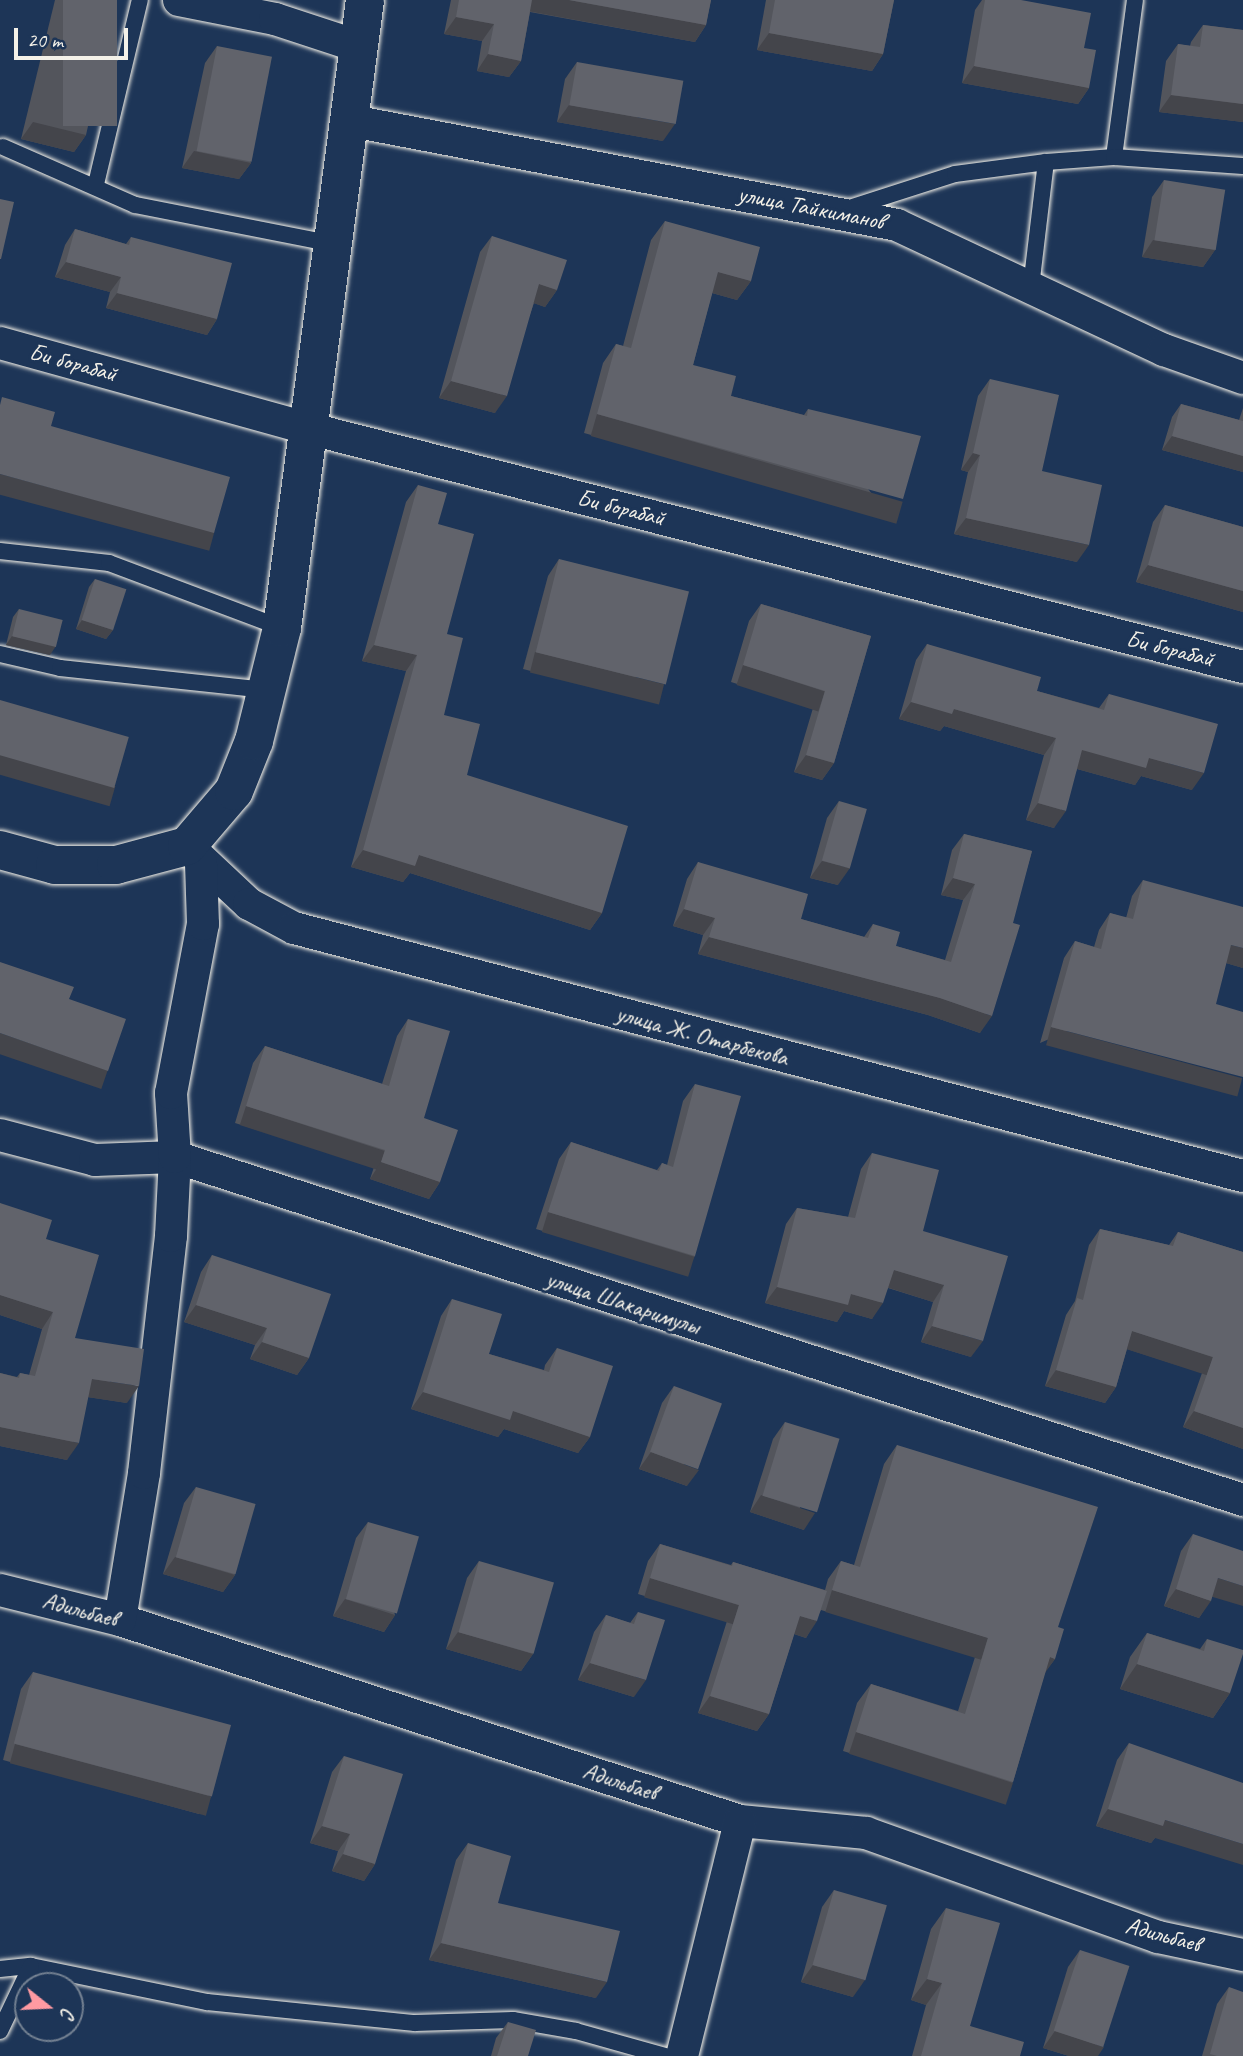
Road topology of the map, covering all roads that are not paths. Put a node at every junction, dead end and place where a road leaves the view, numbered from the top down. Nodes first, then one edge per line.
1 (140, 0) edge
2 (179, 0) edge
3 (365, 0) edge
4 (1135, 0) edge
5 (360, 47) junction
6 (352, 121) junction
7 (4, 147) dead end
8 (1114, 157) junction
9 (1046, 162) junction
10 (1243, 166) edge
11 (96, 184) junction
12 (835, 213) junction
13 (336, 245) junction
14 (1031, 287) junction
15 (0, 343) edge
16 (1243, 378) edge
17 (311, 429) junction
18 (0, 551) edge
19 (282, 628) junction
20 (0, 654) edge
21 (1243, 667) edge
22 (268, 690) junction
23 (0, 850) edge
24 (194, 855) junction
25 (0, 1135) edge
26 (175, 1157) junction
27 (1243, 1176) edge
28 (1243, 1500) edge
29 (0, 1590) edge
30 (120, 1620) junction
31 (740, 1821) junction
32 (1243, 1955) edge
33 (31, 1966) junction
34 (0, 1969) edge
35 (0, 2031) edge
36 (665, 2056) edge
37 (682, 2056) edge

1 - 11 lane
2 - 5 street
3 - 5 main road
4 - 8 lane
5 - 6 main road
6 - 12 street, улица Тайкиманов
6 - 13 main road
7 - 11 lane
8 - 9 lane
8 - 10 lane
9 - 12 lane
9 - 14 lane
11 - 13 lane
12 - 14 street, улица Тайкиманов
13 - 17 main road
14 - 16 street, улица Тайкиманов
15 - 17 street, Би борабай
17 - 19 main road
17 - 21 street, Би борабай
18 - 19 lane
19 - 22 main road
20 - 22 lane
22 - 24 main road
23 - 24 main road
24 - 26 street
24 - 27 street, улица Ж. Отарбекова
25 - 26 street, улица Шакаримулы
26 - 28 street, улица Шакаримулы
26 - 30 street
29 - 30 street, Адильбаев
30 - 31 street, Адильбаев
31 - 32 street, Адильбаев
31 - 37 street
33 - 34 lane
33 - 35 lane
33 - 36 lane

